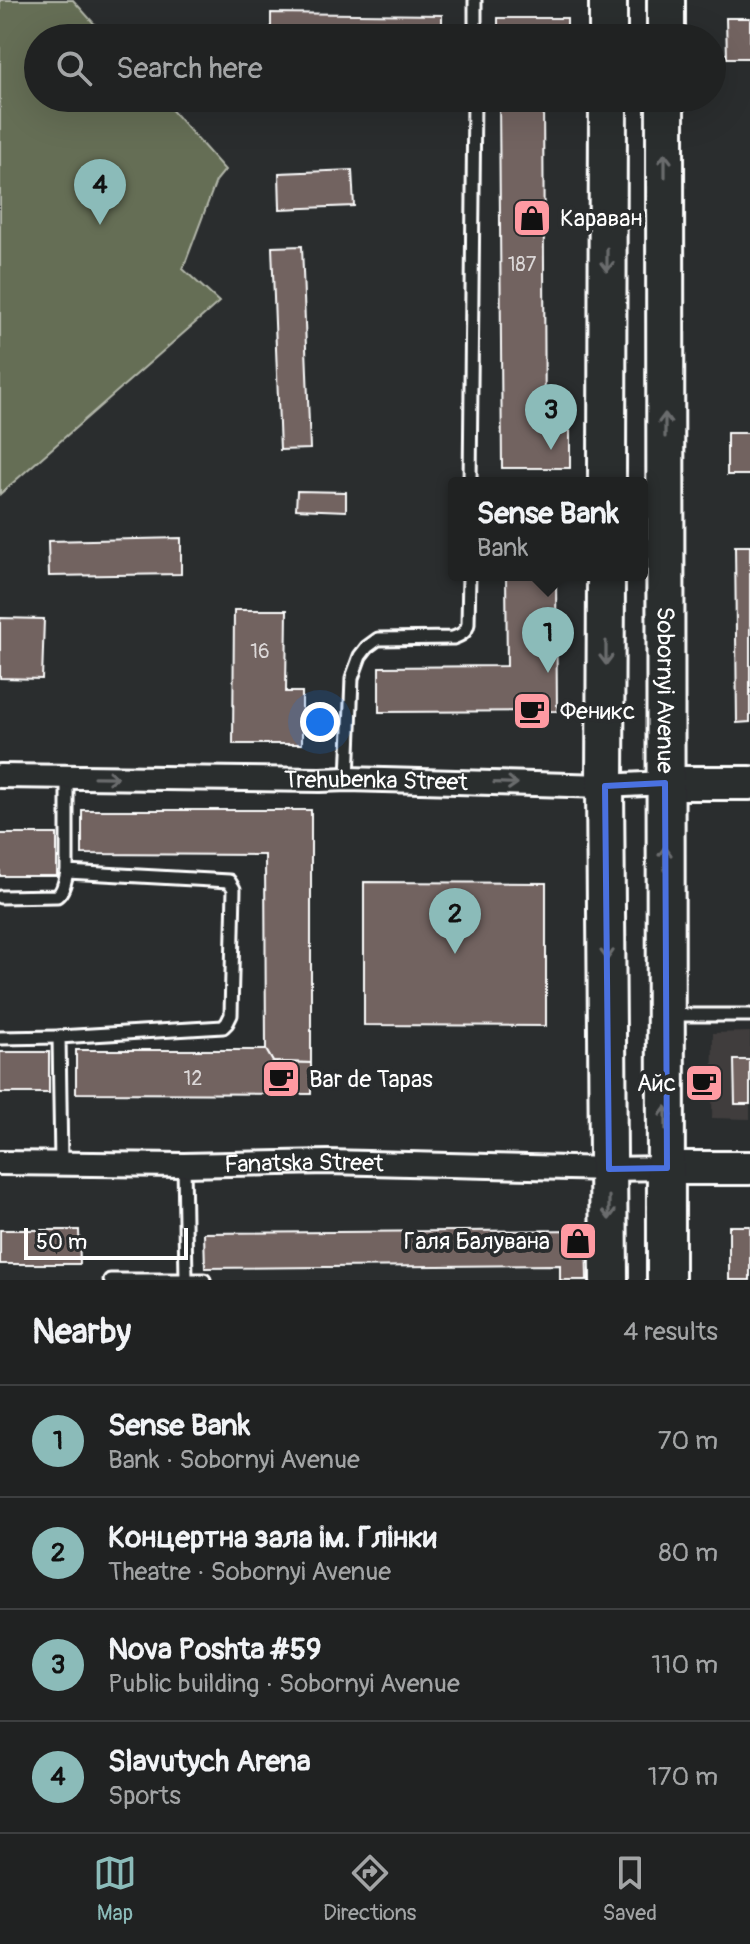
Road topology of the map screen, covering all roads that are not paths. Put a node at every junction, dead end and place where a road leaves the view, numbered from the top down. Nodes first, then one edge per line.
1 (475, 0) edge
2 (608, 0) edge
3 (666, 0) edge
4 (475, 24) edge
5 (608, 24) edge
6 (666, 24) edge
7 (474, 112) edge
8 (608, 112) edge
9 (665, 112) edge
10 (470, 477) edge
11 (607, 477) edge
12 (469, 581) edge
13 (606, 581) edge
14 (0, 776) edge
15 (67, 776) junction
16 (348, 779) junction
17 (665, 783) junction
18 (750, 783) edge
19 (605, 786) junction
20 (67, 872) junction
21 (0, 897) edge
22 (666, 1015) junction
23 (750, 1015) edge
24 (59, 1037) junction
25 (0, 1038) edge
26 (0, 1163) edge
27 (61, 1163) junction
28 (184, 1165) junction
29 (667, 1168) junction
30 (750, 1168) edge
31 (609, 1169) junction
32 (186, 1279) edge
33 (110, 1280) edge
34 (204, 1280) edge
35 (609, 1280) edge
36 (666, 1280) edge

1 - 4 lane
2 - 5 main road
3 - 6 main road
7 - 10 lane
8 -> 11 main road
17 -> 9 main road, Sobornyi Avenue
12 - 16 lane
13 -> 19 main road
14 - 15 street, Trehubenka Street
15 -> 16 street, Trehubenka Street
15 - 20 lane
16 -> 19 street, Trehubenka Street
17 - 18 street, Trehubenka Street
17 - 19 street, Trehubenka Street
22 -> 17 main road, Sobornyi Avenue
19 -> 31 main road
20 - 21 lane
20 - 24 lane
22 - 23 lane
29 -> 22 main road, Sobornyi Avenue
24 - 25 lane
24 - 27 lane
26 - 27 street, Fanatska Street
27 - 28 street, Fanatska Street
28 - 31 street, Fanatska Street
28 - 32 lane
29 - 30 street
29 - 31 street, Fanatska Street
29 - 36 main road, Sobornyi Avenue
31 -> 35 main road
32 - 33 lane
32 - 34 lane

